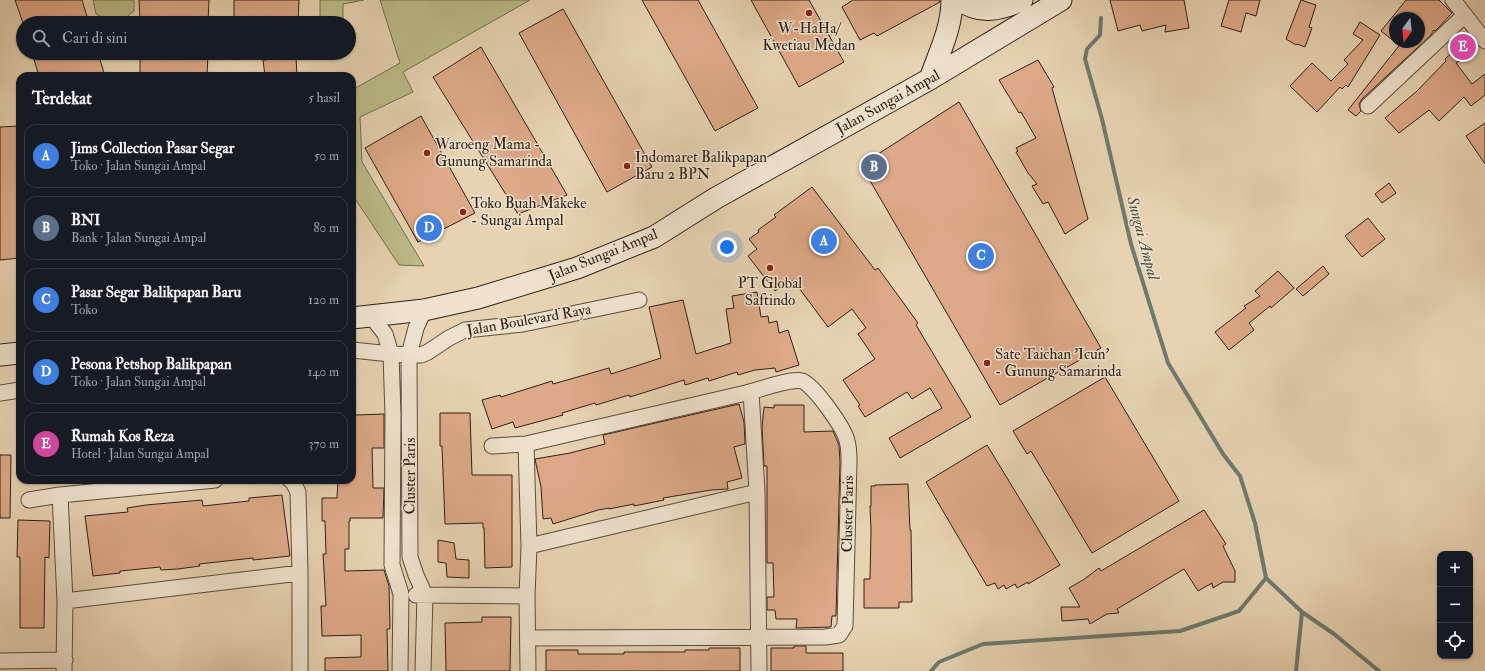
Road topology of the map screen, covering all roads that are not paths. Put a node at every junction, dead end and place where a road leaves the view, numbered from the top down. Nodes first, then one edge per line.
1 (1022, 0) edge
2 (1061, 0) edge
3 (1453, 0) edge
4 (961, 2) edge
5 (1465, 15) junction
6 (1485, 41) edge
7 (930, 80) junction
8 (1368, 106) dead end
9 (639, 300) dead end
10 (424, 310) junction
11 (361, 317) edge
12 (356, 351) edge
13 (16, 353) edge
14 (0, 355) edge
15 (409, 355) junction
16 (392, 360) junction
17 (16, 391) edge
18 (751, 392) junction
19 (0, 393) edge
20 (410, 414) junction
21 (393, 416) junction
22 (526, 444) junction
23 (492, 446) dead end
24 (174, 484) edge
25 (294, 484) edge
26 (756, 492) junction
27 (60, 495) junction
28 (29, 500) dead end
29 (529, 546) junction
30 (300, 573) junction
31 (401, 594) junction
32 (425, 595) junction
33 (527, 596) junction
34 (65, 601) junction
35 (760, 637) junction
36 (528, 638) junction
37 (0, 660) edge
38 (64, 666) edge
39 (300, 671) edge
40 (400, 671) edge
41 (423, 671) edge
42 (528, 671) edge
43 (759, 671) edge

1 - 4 main road
2 - 7 main road, Jalan Sungai Ampal
3 - 5 street
4 - 7 main road
5 - 6 street
5 - 8 street
7 - 10 main road, Jalan Sungai Ampal
9 - 15 street, Jalan Boulevard Raya
10 - 11 main road, Jalan Sungai Ampal
10 - 15 street, Cluster Paris
11 - 16 street, Cluster Paris
12 - 16 street, Jalan Boulevard Raya
13 - 14 main road
15 - 16 street, Jalan Boulevard Raya
15 - 20 street, Cluster Paris
16 - 21 street, Cluster Paris
17 - 19 street
18 - 22 street, Cluster Paris
18 - 26 street
18 - 35 street, Cluster Paris
20 - 21 street
20 - 32 street, Cluster Paris
21 - 31 street, Cluster Paris
22 - 23 street, Cluster Paris
22 - 29 street
24 - 27 street
25 - 30 street
26 - 29 street
26 - 35 street
27 - 28 street
27 - 34 street
29 - 33 street
30 - 34 street
30 - 39 street
31 - 32 street
31 - 40 street, Cluster Paris
32 - 33 street
32 - 41 street, Cluster Paris
33 - 36 street
34 - 38 street
35 - 36 street, Cluster Paris
35 - 43 street
36 - 42 street
37 - 38 street

